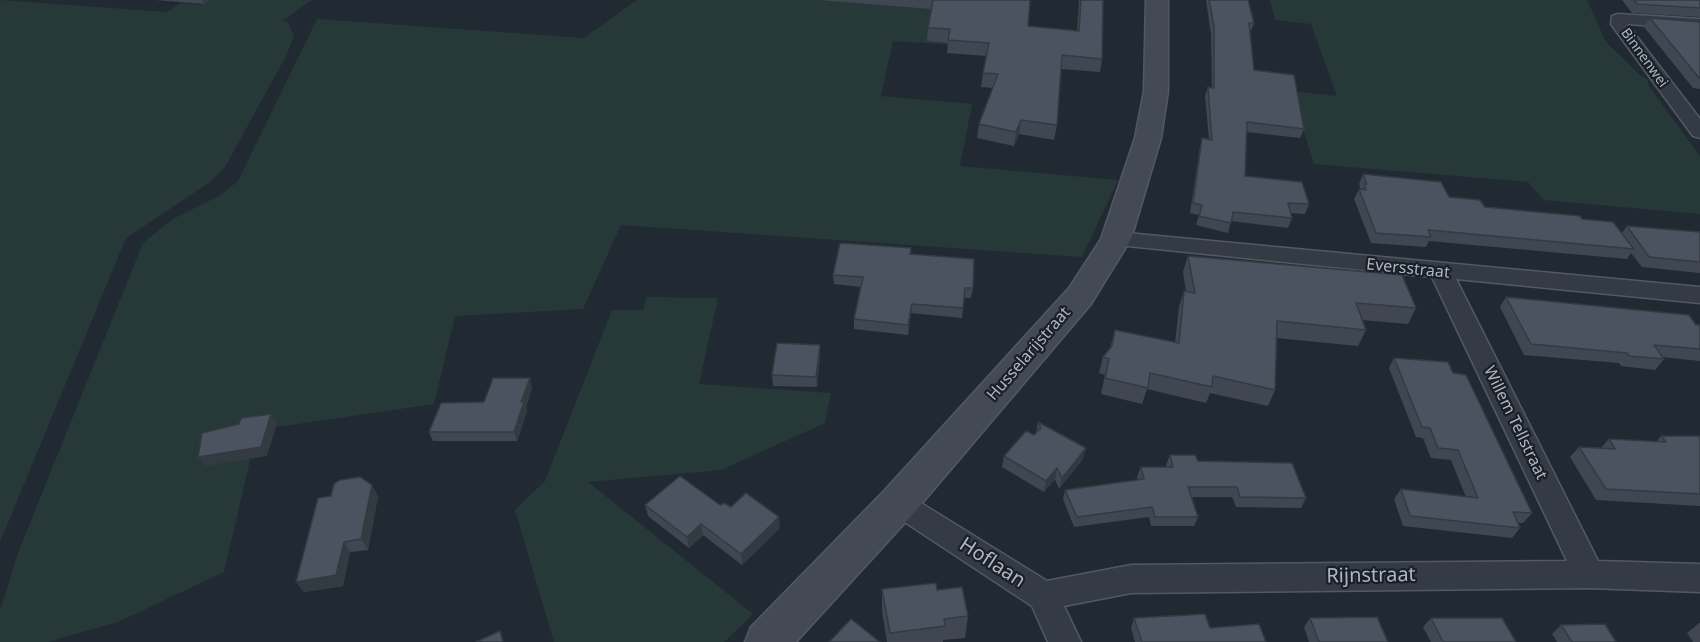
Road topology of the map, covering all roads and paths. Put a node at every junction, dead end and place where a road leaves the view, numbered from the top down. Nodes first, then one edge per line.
1 (1157, 0) edge
2 (1700, 24) edge
3 (1700, 132) edge
4 (1116, 239) junction
5 (1441, 272) junction
6 (1700, 296) edge
7 (898, 503) junction
8 (1589, 574) junction
9 (1700, 578) edge
10 (1043, 596) junction
11 (767, 642) edge
12 (1065, 642) edge

1 - 4 street, Husselarijstraat
2 - 3 street, Binnenwei
4 - 5 street, Eversstraat
4 - 7 street, Husselarijstraat
5 - 6 street, Eversstraat
5 - 8 street, Willem Tellstraat
7 - 10 street, Hoflaan
7 - 11 street, Husselarijstraat
8 - 9 street, Rijnstraat
8 - 10 street, Rijnstraat
10 - 12 street, Hoflaan

